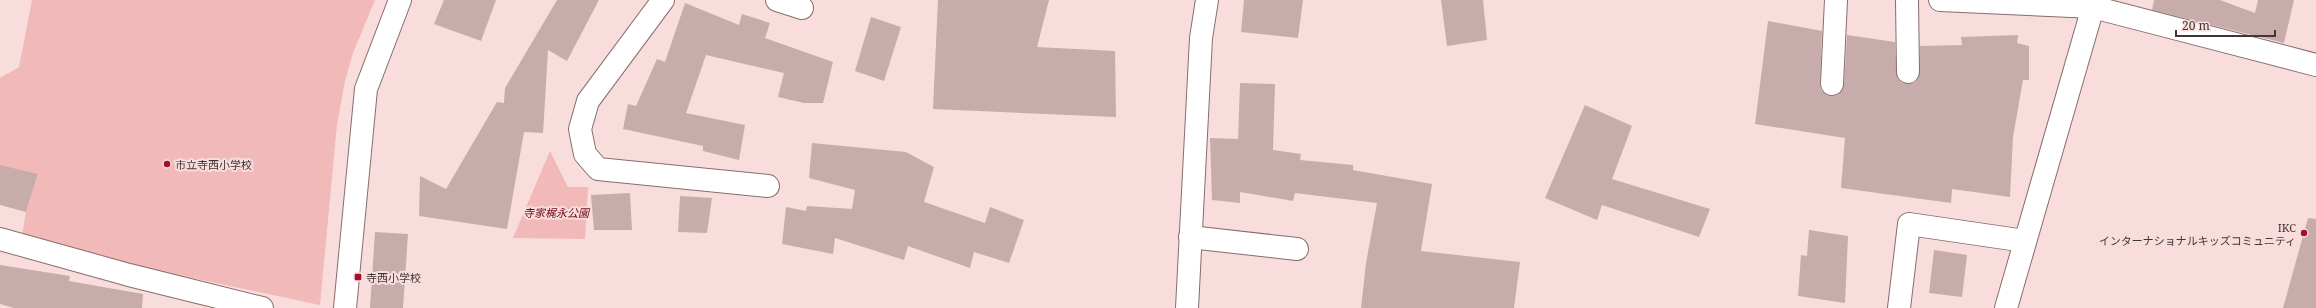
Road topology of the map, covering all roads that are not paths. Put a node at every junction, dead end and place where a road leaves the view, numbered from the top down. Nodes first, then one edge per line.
1 (400, 0) edge
2 (663, 0) edge
3 (777, 0) edge
4 (1207, 0) edge
5 (1836, 0) edge
6 (1907, 0) edge
7 (1940, 0) edge
8 (2094, 3) edge
9 (802, 8) dead end
10 (2316, 65) edge
11 (1908, 72) dead end
12 (1832, 84) dead end
13 (768, 186) dead end
14 (1190, 237) junction
15 (0, 239) edge
16 (2025, 241) junction
17 (1297, 249) dead end
18 (262, 308) edge
19 (345, 308) edge
20 (1187, 308) edge
21 (1899, 308) edge
22 (2006, 308) edge

1 - 19 street
2 - 13 street
3 - 9 street
4 - 14 street
5 - 12 street
6 - 11 street
7 - 8 street
8 - 10 street
8 - 16 street
14 - 17 street
14 - 20 street
15 - 18 street
16 - 21 street
16 - 22 street

